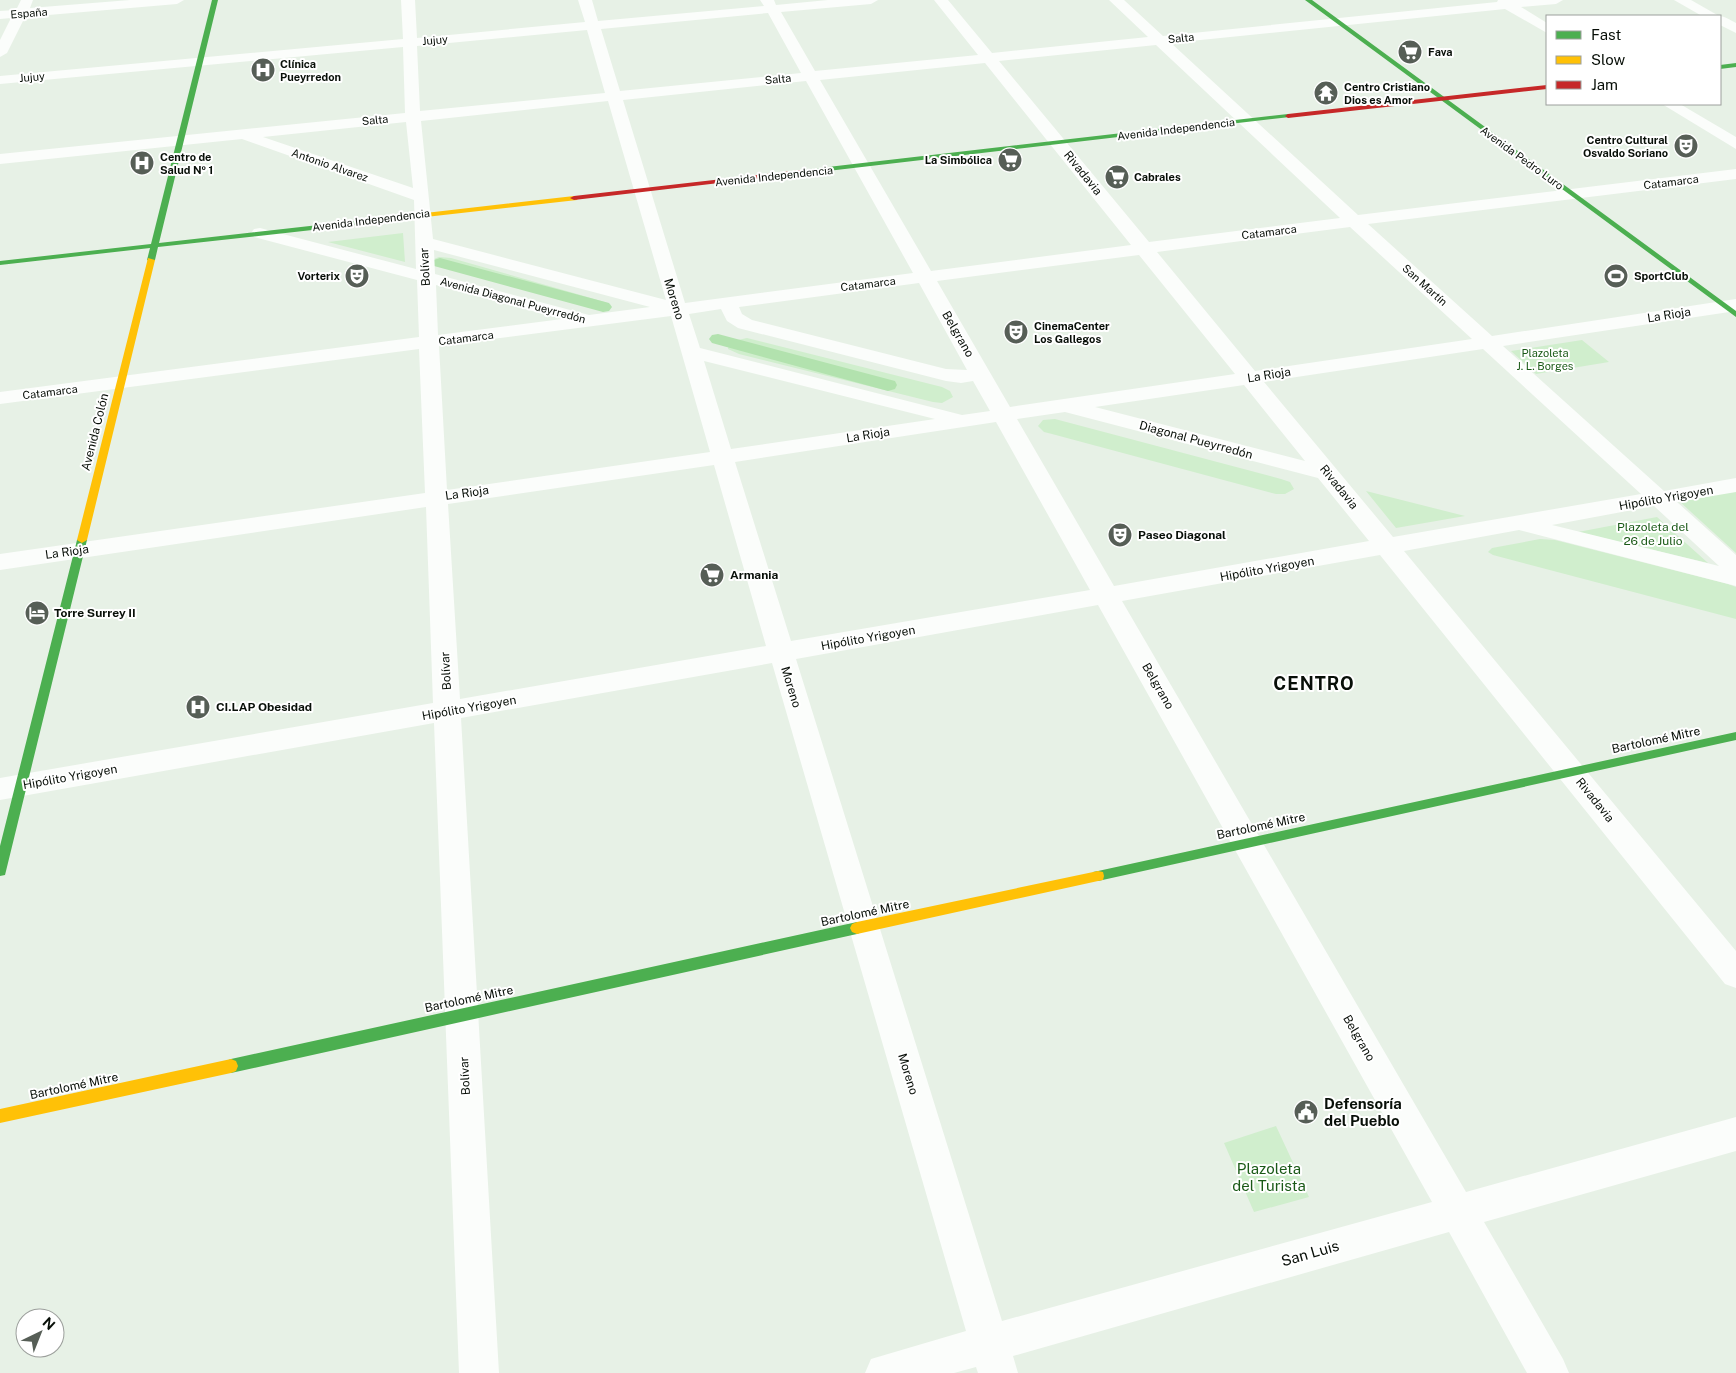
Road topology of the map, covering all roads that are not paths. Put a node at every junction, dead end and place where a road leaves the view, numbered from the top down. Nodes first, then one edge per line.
1 (28, 0) edge
2 (177, 0) edge
3 (216, 0) edge
4 (408, 0) edge
5 (585, 0) edge
6 (871, 0) edge
7 (941, 0) edge
8 (1116, 0) edge
9 (1308, 0) edge
10 (1556, 0) edge
11 (1681, 0) edge
12 (1504, 2) edge
13 (770, 5) edge
14 (21, 14) junction
15 (0, 15) edge
16 (1710, 15) edge
17 (1721, 21) edge
18 (1338, 22) junction
19 (592, 26) junction
20 (1546, 28) edge
21 (1736, 29) edge
22 (1159, 40) junction
23 (410, 42) junction
24 (0, 53) edge
25 (988, 58) junction
26 (201, 62) junction
27 (1736, 65) edge
28 (1721, 67) edge
29 (810, 76) junction
30 (0, 80) edge
31 (1546, 87) edge
32 (613, 96) junction
33 (1441, 98) junction
34 (1672, 105) edge
35 (413, 116) junction
36 (1246, 121) junction
37 (239, 134) junction
38 (182, 140) junction
39 (1059, 143) junction
40 (1736, 144) edge
41 (0, 158) edge
42 (862, 166) junction
43 (1736, 174) edge
44 (642, 190) junction
45 (1571, 194) junction
46 (422, 205) junction
47 (1354, 221) junction
48 (260, 233) junction
49 (424, 242) junction
50 (156, 245) junction
51 (1144, 248) junction
52 (0, 263) edge
53 (426, 277) junction
54 (925, 277) junction
55 (727, 303) junction
56 (678, 309) junction
57 (1732, 309) edge
58 (592, 321) junction
59 (1488, 342) junction
60 (429, 343) junction
61 (690, 352) junction
62 (980, 374) junction
63 (1250, 378) junction
64 (122, 382) junction
65 (0, 398) edge
66 (1063, 406) junction
67 (1004, 415) junction
68 (965, 420) junction
69 (722, 457) junction
70 (1329, 474) junction
71 (1736, 485) edge
72 (437, 497) junction
73 (1660, 499) junction
74 (1520, 524) junction
75 (1388, 547) junction
76 (80, 550) junction
77 (0, 562) edge
78 (1736, 568) edge
79 (1736, 578) edge
80 (1107, 597) junction
81 (781, 654) junction
82 (448, 711) junction
83 (1736, 736) edge
84 (1572, 772) junction
85 (11, 787) edge
86 (1248, 843) junction
87 (0, 871) edge
88 (863, 927) junction
89 (1736, 974) edge
90 (462, 1015) junction
91 (0, 1116) edge
92 (1736, 1134) edge
93 (1457, 1211) junction
94 (994, 1359) edge
95 (479, 1373) edge
96 (885, 1373) edge
97 (1549, 1373) edge

1 - 14 street
2 - 14 street, España
3 - 26 main road, Avenida Colón
4 - 23 street, Bolívar
5 - 19 street, Moreno
6 - 13 street, Jujuy
7 - 25 street, Rivadavia
8 - 22 street, San Martín
9 - 18 main road, Avenida Pedro Luro
10 - 12 street, Salta
11 - 16 street
12 - 18 street, Salta
12 - 20 street
13 - 19 street, Jujuy
13 - 29 street, Belgrano
14 - 15 street, España
14 - 24 street
17 - 21 street
18 - 22 street, Salta
18 - 33 main road, Avenida Pedro Luro
19 - 23 street, Jujuy
19 - 32 street, Moreno
22 - 25 street, Salta
22 - 36 street, San Martín
23 - 26 street, Jujuy
23 - 35 street, Bolívar
25 - 29 street, Salta
25 - 39 street, Rivadavia
26 - 30 street, Jujuy
26 - 38 main road, Avenida Colón
27 - 28 main road
29 - 32 street, Salta
29 - 42 street, Belgrano
31 - 33 main road, Avenida Independencia
32 - 35 street, Salta
32 - 44 street, Moreno
33 - 36 main road, Avenida Independencia
33 - 45 main road, Avenida Pedro Luro
34 - 40 street
35 - 37 street, Salta
35 - 46 street, Bolívar
36 - 39 main road, Avenida Independencia
36 - 47 street, San Martín
37 - 38 street, Salta
37 - 46 street, Antonio Alvarez
38 - 41 street, Salta
38 - 50 main road, Avenida Colón
39 - 42 main road, Avenida Independencia
39 - 51 street, Rivadavia
42 - 44 main road, Avenida Independencia
42 - 54 street, Belgrano
43 - 45 street, Catamarca
44 - 46 main road, Avenida Independencia
44 - 56 street, Moreno
45 - 47 street, Catamarca
45 - 57 main road, Avenida Pedro Luro
46 - 48 main road, Avenida Independencia
46 - 49 street, Bolívar
47 - 51 street, Catamarca
47 - 59 street, San Martín
48 - 50 main road, Avenida Independencia
48 - 53 street, Avenida Diagonal Pueyrredón
49 - 53 street, Bolívar
49 - 56 street
50 - 52 main road, Avenida Independencia
50 - 64 main road, Avenida Colón
51 - 54 street, Catamarca
51 - 63 street, Rivadavia
53 - 58 street, Avenida Diagonal Pueyrredón
53 - 60 street, Bolívar
54 - 55 street, Catamarca
54 - 62 street, Belgrano
55 - 56 street, Catamarca
55 - 62 street
56 - 58 street, Catamarca
56 - 61 street, Moreno
57 - 59 street, La Rioja
58 - 60 street, Catamarca
59 - 63 street, La Rioja
59 - 73 street, San Martín
60 - 64 street, Catamarca
60 - 72 street, Bolívar
61 - 68 street
61 - 69 street, Moreno
62 - 67 street, Belgrano
63 - 66 street, La Rioja
63 - 70 street, Rivadavia
64 - 65 street, Catamarca
64 - 76 main road, Avenida Colón
66 - 67 street, La Rioja
66 - 70 street, Diagonal Pueyrredón
67 - 68 street, La Rioja
67 - 80 street, Belgrano
68 - 69 street, La Rioja
69 - 72 street, La Rioja
69 - 81 street, Moreno
70 - 75 street, Rivadavia
71 - 73 street, Hipólito Yrigoyen
72 - 76 street, La Rioja
72 - 82 street, Bolívar
73 - 74 street, Hipólito Yrigoyen
73 - 78 street, San Martín
74 - 75 street, Hipólito Yrigoyen
74 - 79 street
75 - 80 street, Hipólito Yrigoyen
75 - 84 street, Rivadavia
76 - 77 street, La Rioja
76 - 85 main road, Avenida Colón
80 - 81 street, Hipólito Yrigoyen
80 - 86 street, Belgrano
81 - 82 street, Hipólito Yrigoyen
81 - 88 street, Moreno
82 - 85 street, Hipólito Yrigoyen
82 - 90 street, Bolívar
83 - 84 main road, Bartolomé Mitre
84 - 86 main road, Bartolomé Mitre
84 - 89 street, Rivadavia
85 - 87 main road, Avenida Colón
86 - 88 main road, Bartolomé Mitre
86 - 93 street, Belgrano
88 - 90 main road, Bartolomé Mitre
88 - 94 street, Moreno
90 - 91 main road, Bartolomé Mitre
90 - 95 street, Bolívar
92 - 93 street, San Luis
93 - 94 street, San Luis
93 - 97 street, Belgrano
94 - 96 street, San Luis

